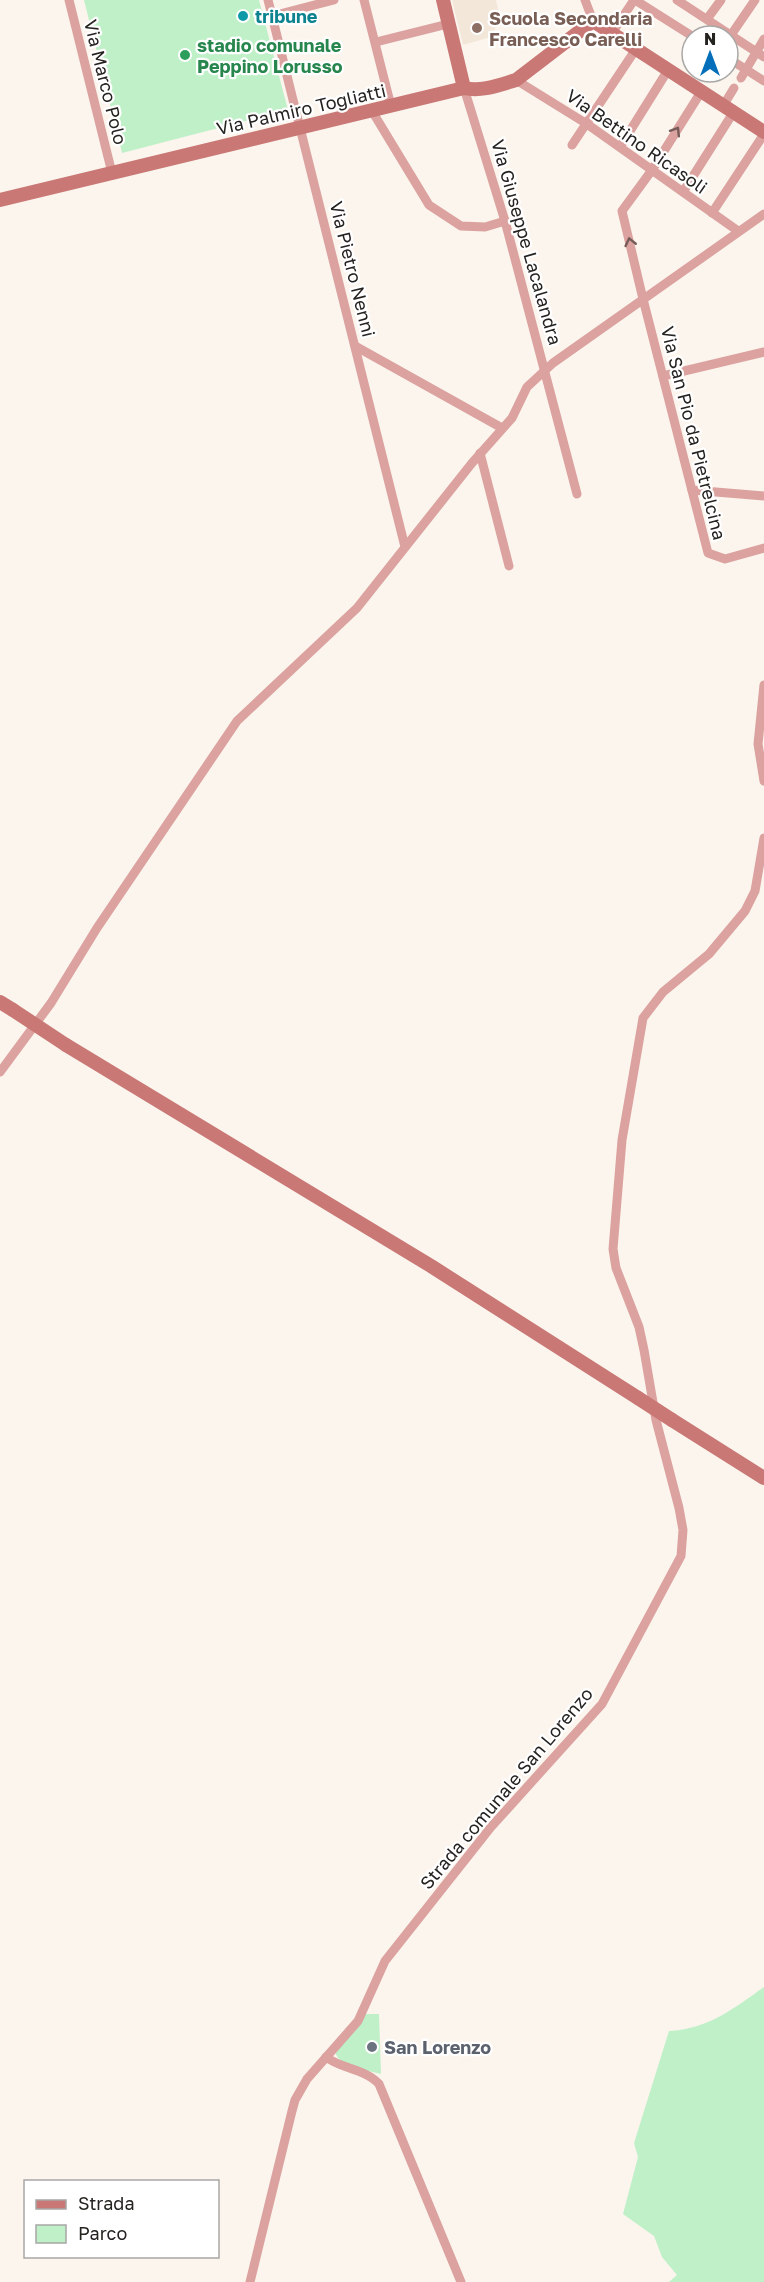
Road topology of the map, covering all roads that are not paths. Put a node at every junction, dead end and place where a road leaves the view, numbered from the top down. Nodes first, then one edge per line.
1 (69, 0) edge
2 (268, 0) edge
3 (334, 0) edge
4 (364, 0) edge
5 (442, 0) edge
6 (585, 0) edge
7 (635, 0) edge
8 (678, 0) edge
9 (721, 0) edge
10 (755, 0) edge
11 (272, 16) junction
12 (707, 20) junction
13 (594, 21) junction
14 (448, 24) junction
15 (713, 24) edge
16 (738, 24) edge
17 (680, 28) edge
18 (612, 33) junction
19 (764, 39) edge
20 (376, 42) junction
21 (740, 42) edge
22 (636, 49) junction
23 (760, 55) edge
24 (668, 70) junction
25 (740, 71) edge
26 (743, 74) junction
27 (516, 80) junction
28 (764, 81) edge
29 (464, 88) junction
30 (735, 88) dead end
31 (701, 92) junction
32 (391, 106) junction
33 (728, 110) junction
34 (372, 111) junction
35 (587, 124) junction
36 (301, 128) junction
37 (764, 133) edge
38 (572, 145) dead end
39 (620, 147) junction
40 (652, 170) junction
41 (112, 172) junction
42 (683, 192) junction
43 (0, 200) edge
44 (712, 213) junction
45 (764, 214) edge
46 (505, 221) junction
47 (738, 231) junction
48 (643, 299) junction
49 (355, 346) junction
50 (764, 352) edge
51 (545, 371) junction
52 (663, 376) junction
53 (502, 429) junction
54 (480, 453) junction
55 (692, 490) junction
56 (577, 494) dead end
57 (764, 496) edge
58 (405, 547) junction
59 (764, 548) edge
60 (509, 566) dead end
61 (764, 685) edge
62 (764, 781) edge
63 (764, 838) edge
64 (0, 1002) edge
65 (0, 1072) edge
66 (764, 1478) edge
67 (326, 2057) junction
68 (250, 2282) edge
69 (460, 2282) edge

1 - 41 street, Via Marco Polo
2 - 11 street, Via Pietro Nenni
3 - 11 street
4 - 20 street
5 - 14 street, Via Giuseppe Lacalandra
6 - 13 street
7 - 17 street
7 - 18 street
8 - 12 street
9 - 12 street
10 - 16 street
11 - 36 street, Via Pietro Nenni
12 - 15 street
13 - 18 street
13 - 27 street, Via Palmiro Togliatti
14 - 20 street
14 - 29 street, Via Giuseppe Lacalandra
18 - 22 street
19 - 23 street
20 - 32 street
21 - 23 street
22 - 24 street
22 - 35 street
23 - 26 street
24 - 31 street
24 - 39 street
25 - 26 street
26 - 28 street
27 - 29 street, Via Palmiro Togliatti
27 - 35 street, Via Bettino Ricasoli
29 - 32 street, Via Palmiro Togliatti
29 - 46 street, Via Giuseppe Lacalandra
30 - 33 street
31 - 33 street
40 -> 31 street, Via San Pio da Pietrelcina
32 - 34 street, Via Palmiro Togliatti
33 - 37 street
33 - 42 street
34 - 36 street, Via Palmiro Togliatti
34 - 46 street
35 - 38 street
35 - 39 street, Via Bettino Ricasoli
36 - 41 street, Via Palmiro Togliatti
36 - 49 street, Via Pietro Nenni
37 - 44 street
39 - 40 street, Via Bettino Ricasoli
40 - 42 street, Via Bettino Ricasoli
48 -> 40 street, Via San Pio da Pietrelcina
41 - 43 street, Via Palmiro Togliatti
42 - 44 street, Via Bettino Ricasoli
44 - 47 street, Via Bettino Ricasoli
45 - 47 street
46 - 51 street, Via Giuseppe Lacalandra
47 - 48 street
48 - 51 street
48 - 52 street, Via San Pio da Pietrelcina
49 - 53 street
49 - 58 street, Via Pietro Nenni
50 - 52 street
51 - 53 street
51 - 56 street, Via Giuseppe Lacalandra
52 - 55 street, Via San Pio da Pietrelcina
53 - 54 street
54 - 58 street
54 - 60 street
55 - 57 street
55 - 59 street, Via San Pio da Pietrelcina
58 - 65 street
61 - 62 street
63 - 67 street, Strada comunale San Lorenzo
64 - 66 street, bridge
67 - 68 street, Strada comunale San Lorenzo
67 - 69 street

